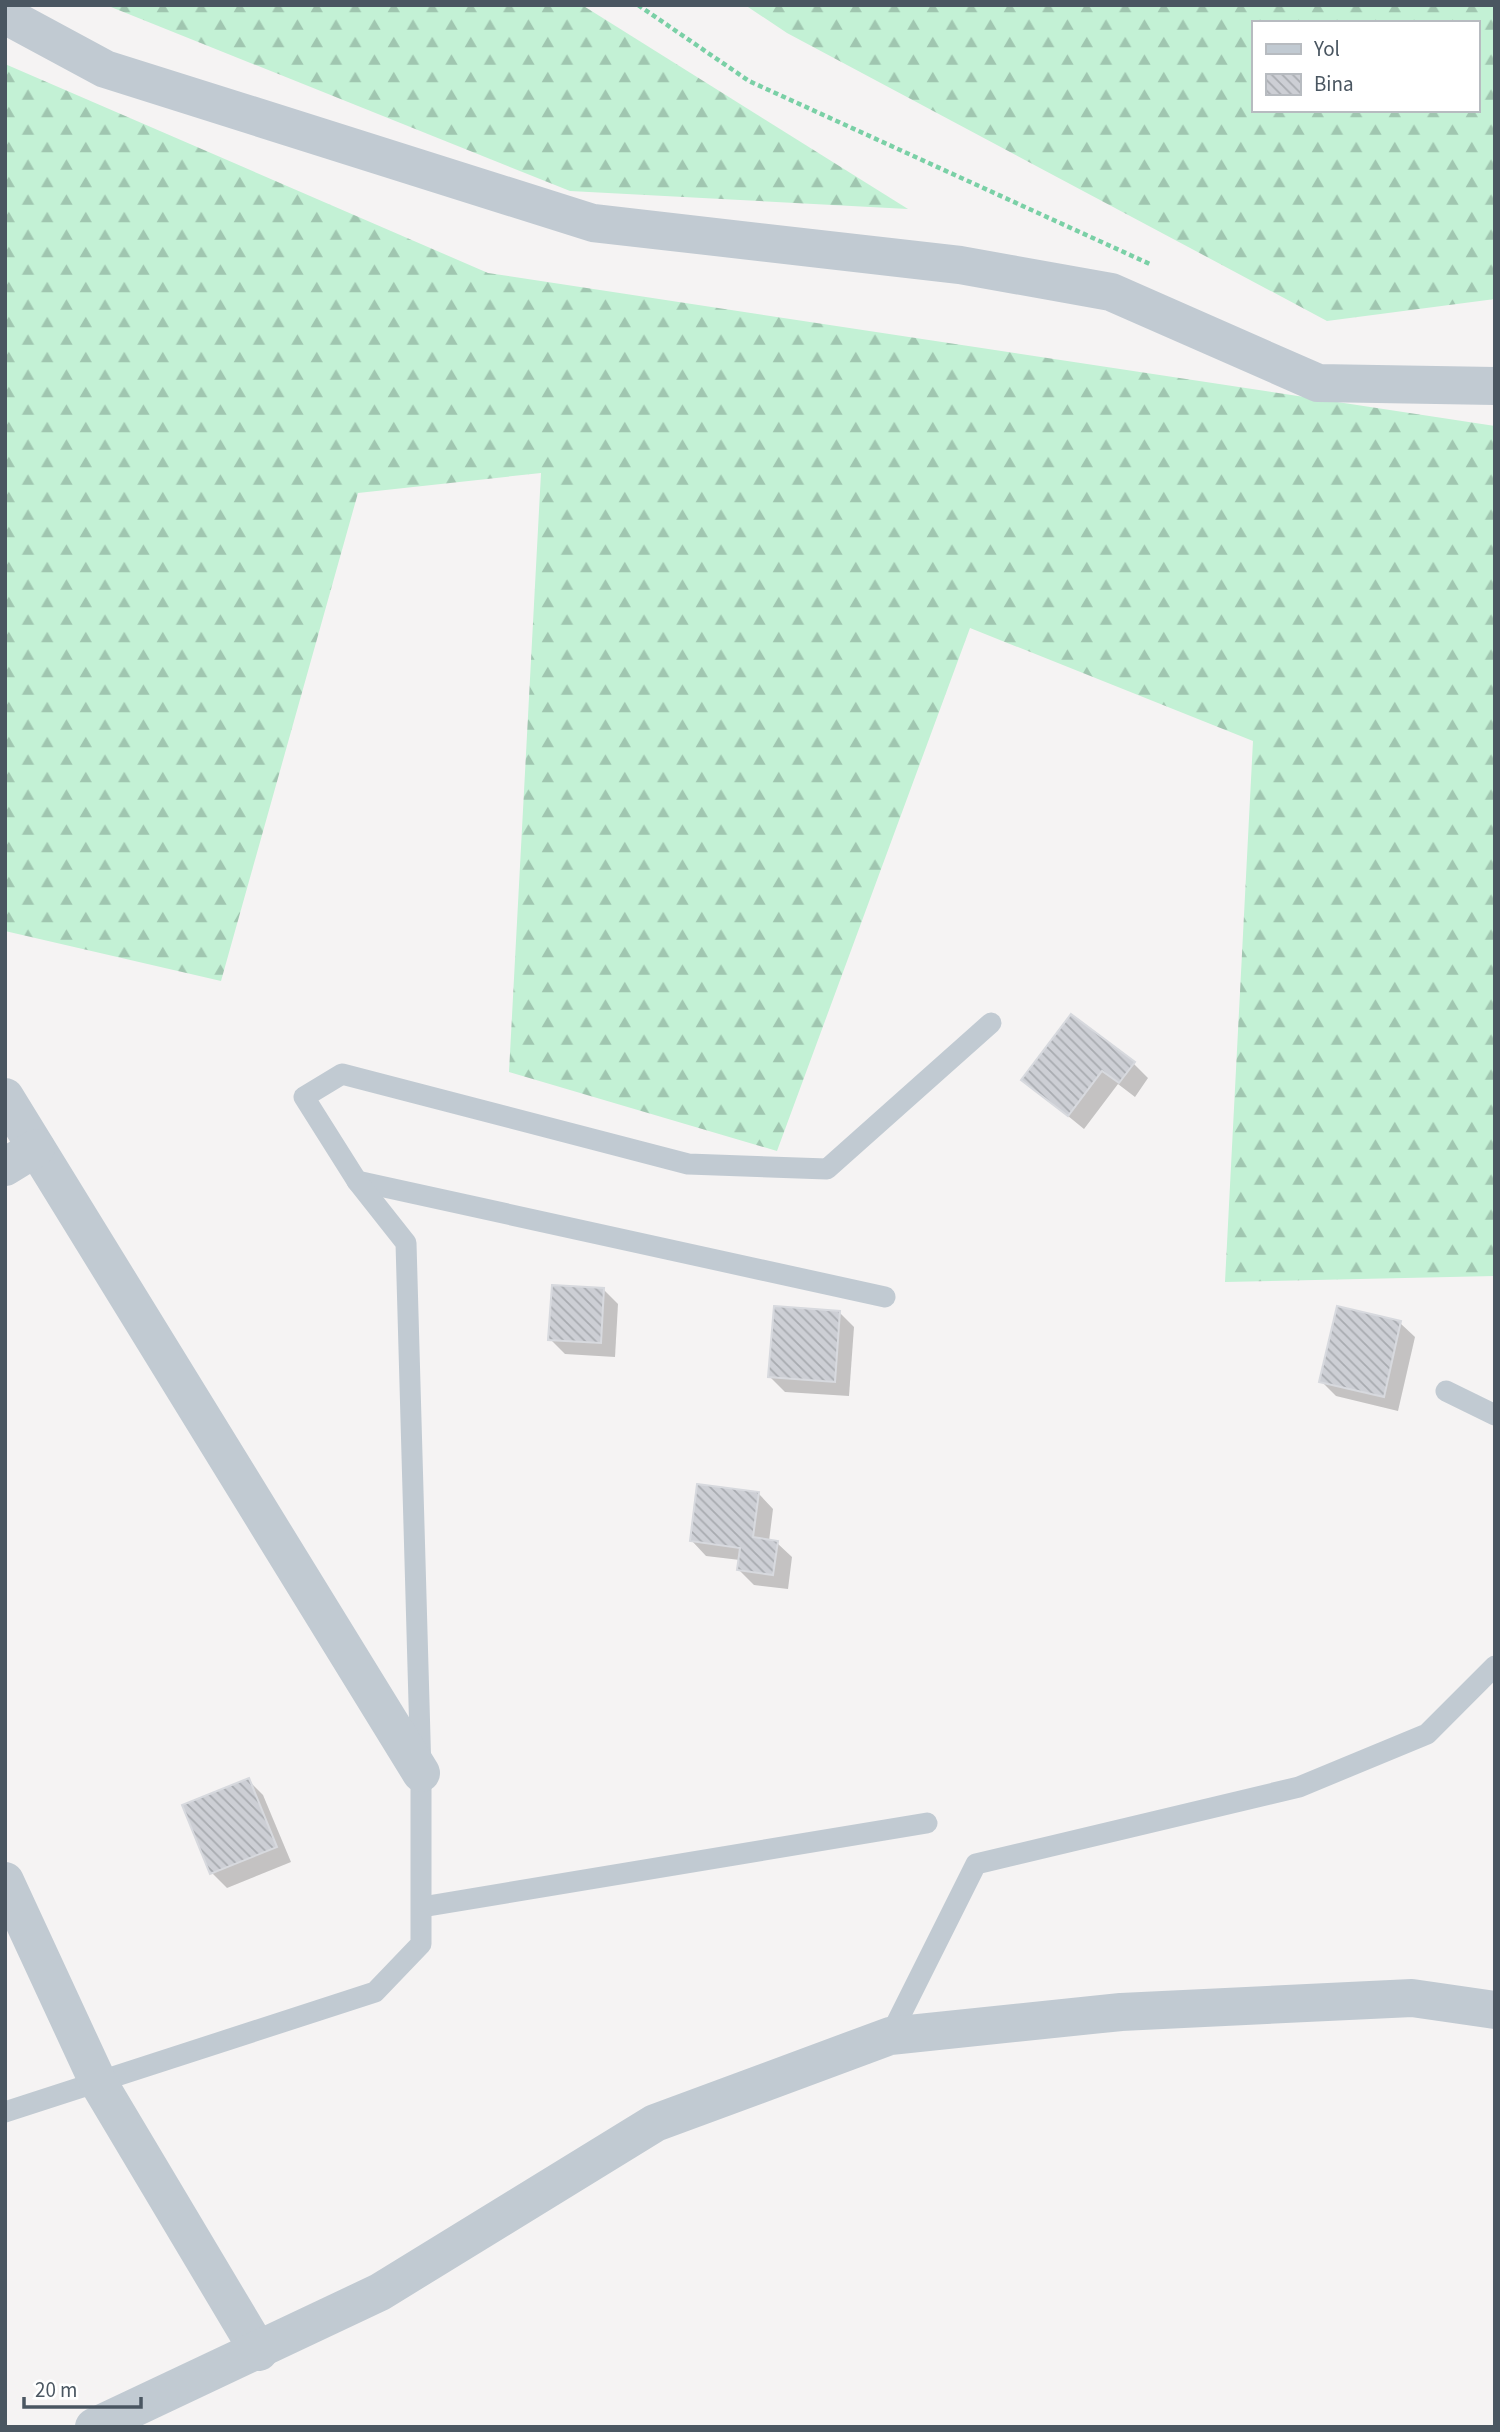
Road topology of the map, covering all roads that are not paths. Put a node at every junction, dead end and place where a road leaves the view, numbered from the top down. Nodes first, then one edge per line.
1 (5, 15) edge
2 (1495, 386) edge
3 (991, 1023) dead end
4 (5, 1097) edge
5 (21, 1158) edge
6 (357, 1181) junction
7 (885, 1297) dead end
8 (1446, 1391) dead end
9 (1495, 1415) edge
10 (1495, 1666) edge
11 (421, 1773) junction
12 (927, 1823) dead end
13 (5, 1881) edge
14 (422, 1907) junction
15 (1495, 2010) edge
16 (890, 2036) junction
17 (98, 2082) junction
18 (5, 2112) edge
19 (259, 2351) junction
20 (94, 2427) edge

1 - 2 street
3 - 6 lane
4 - 5 street
5 - 11 street
6 - 7 lane
6 - 11 lane
8 - 9 lane
10 - 16 lane
11 - 14 lane
12 - 14 lane
13 - 17 street
14 - 17 lane
15 - 16 street
16 - 19 street
17 - 18 lane
17 - 19 street
19 - 20 street

